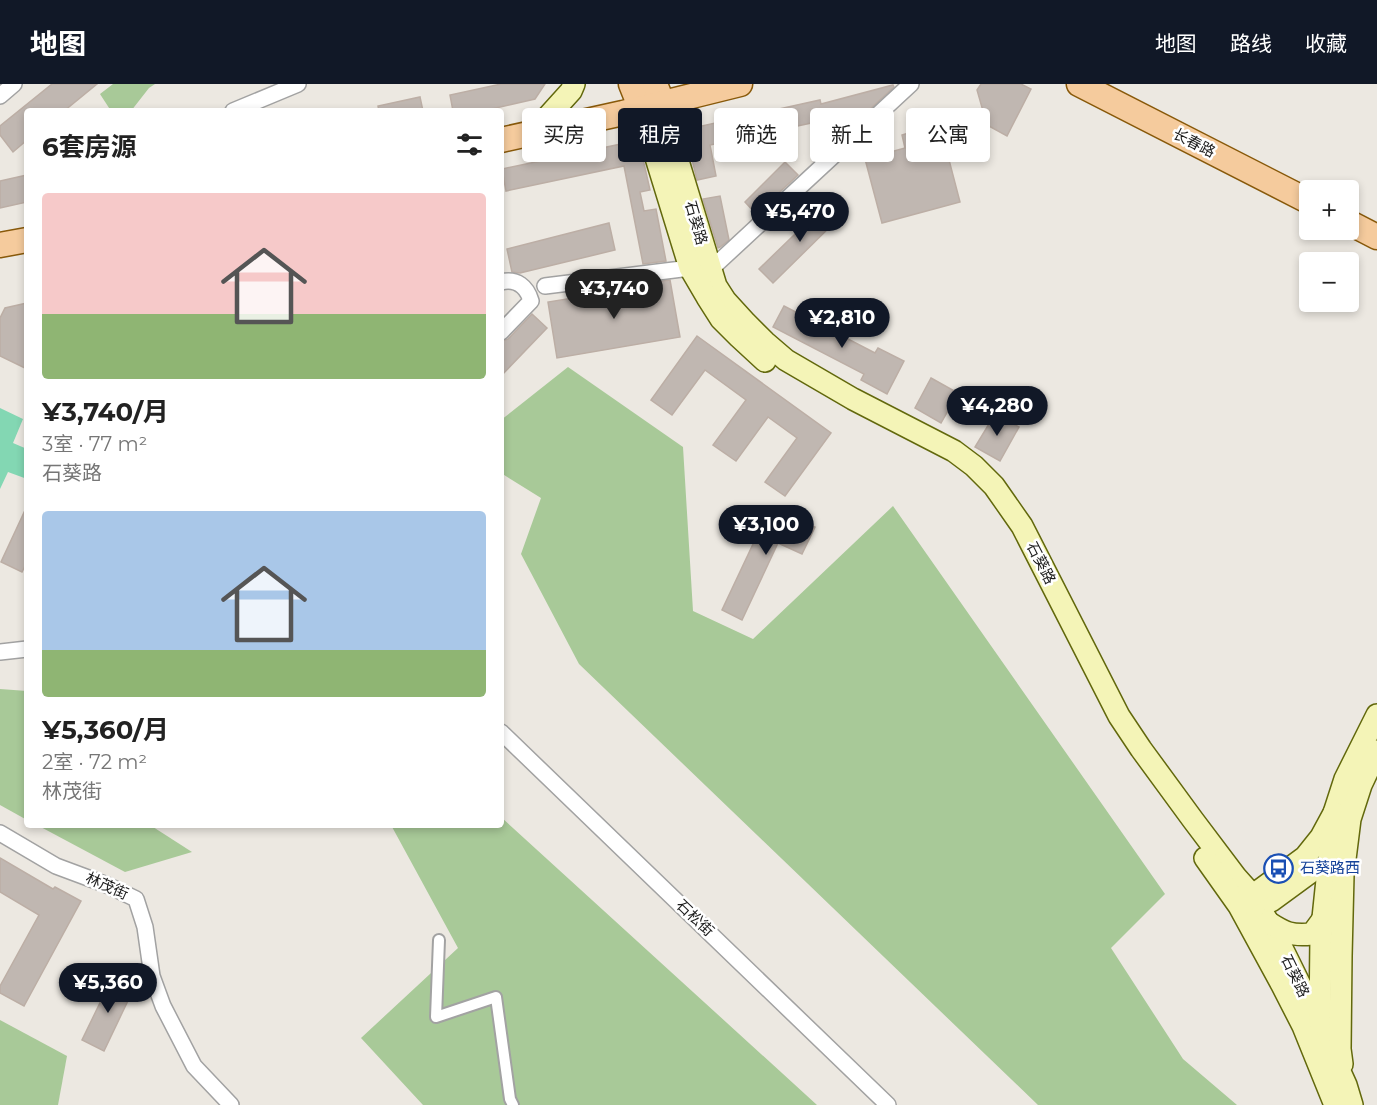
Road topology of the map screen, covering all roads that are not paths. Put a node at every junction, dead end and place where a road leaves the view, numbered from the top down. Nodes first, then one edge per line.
1 (14, 84) edge
2 (298, 84) edge
3 (574, 84) edge
4 (631, 84) edge
5 (740, 84) edge
6 (911, 84) edge
7 (1079, 84) edge
8 (0, 96) edge
9 (653, 99) edge
10 (240, 108) edge
11 (556, 108) edge
12 (606, 112) edge
13 (522, 135) edge
14 (504, 139) edge
15 (1299, 196) edge
16 (1359, 228) edge
17 (1377, 237) edge
18 (24, 241) edge
19 (0, 245) edge
20 (700, 269) junction
21 (504, 282) edge
22 (545, 286) dead end
23 (504, 329) edge
24 (24, 649) edge
25 (0, 652) edge
26 (1377, 715) edge
27 (504, 735) edge
28 (1377, 751) edge
29 (1334, 813) junction
30 (0, 833) edge
31 (1328, 874) junction
32 (1253, 910) junction
33 (1323, 919) junction
34 (439, 940) dead end
35 (1320, 1028) junction
36 (1324, 1077) junction
37 (1349, 1095) edge
38 (231, 1105) edge
39 (513, 1105) edge
40 (888, 1105) edge
41 (1335, 1105) edge

1 - 8 street
2 - 10 street
3 - 11 main road
4 - 9 main road
5 - 9 main road
6 - 20 street
7 - 15 main road, 长春路
9 - 12 main road
9 - 20 main road, 石葵路
13 - 14 main road
16 - 17 main road
18 - 19 main road
20 - 22 street
20 - 32 main road, 石葵路
21 - 23 street
24 - 25 street
26 - 29 main road
27 - 40 street, 石松街
28 - 37 main road
29 - 31 main road
29 - 32 main road
30 - 38 street, 林茂街
31 - 32 main road
31 - 33 main road
32 - 33 main road
32 - 35 main road, 石葵路
32 - 36 main road, 石葵路
33 - 35 main road
34 - 39 street
35 - 36 main road
35 - 37 main road, 石葵路
36 - 41 main road, 石葵路

